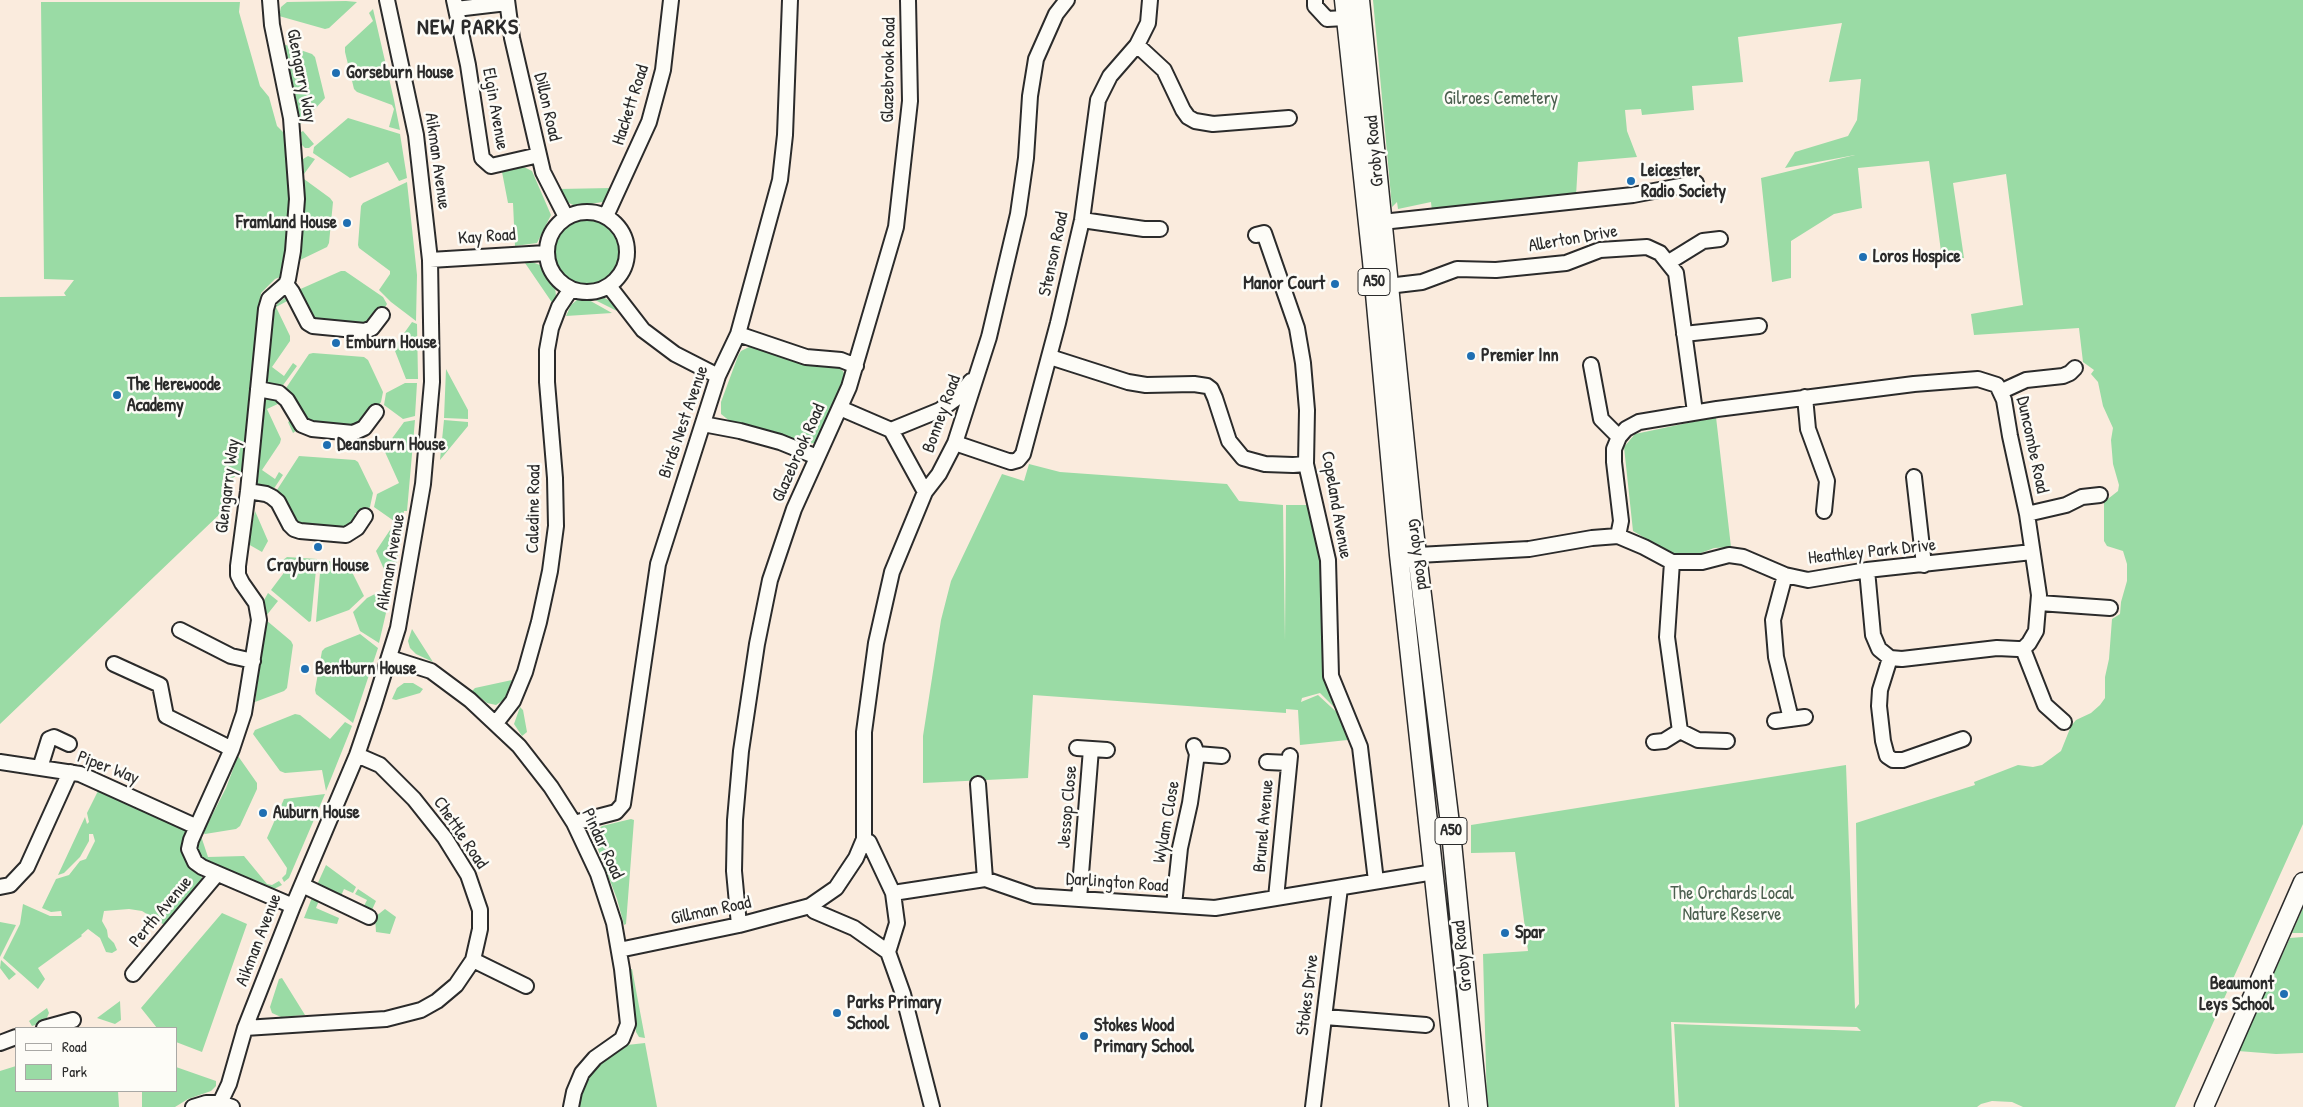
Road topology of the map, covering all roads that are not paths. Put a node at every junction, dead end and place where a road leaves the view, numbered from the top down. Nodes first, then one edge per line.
1 (270, 0) edge
2 (387, 0) edge
3 (670, 0) edge
4 (790, 0) edge
5 (908, 0) edge
6 (1067, 0) edge
7 (1150, 0) edge
8 (1315, 0) edge
9 (1344, 0) edge
10 (1360, 0) edge
11 (507, 1) edge
12 (455, 4) edge
13 (1345, 18) junction
14 (1137, 45) junction
15 (1289, 118) dead end
16 (539, 155) junction
17 (1696, 183) dead end
18 (606, 216) junction
19 (566, 217) junction
20 (1082, 220) junction
21 (1382, 222) junction
22 (1160, 229) dead end
23 (1256, 235) dead end
24 (1720, 239) dead end
25 (546, 253) junction
26 (430, 260) junction
27 (1669, 262) junction
28 (286, 284) junction
29 (609, 286) junction
30 (1388, 286) junction
31 (571, 289) junction
32 (382, 315) dead end
33 (1758, 326) dead end
34 (738, 334) junction
35 (1684, 334) junction
36 (1050, 357) junction
37 (1591, 365) dead end
38 (856, 366) junction
39 (2075, 368) dead end
40 (978, 373) junction
41 (718, 376) junction
42 (258, 389) junction
43 (2002, 391) junction
44 (1804, 397) junction
45 (840, 408) junction
46 (376, 412) dead end
47 (1695, 412) junction
48 (703, 424) junction
49 (891, 430) junction
50 (1619, 437) junction
51 (955, 443) junction
52 (817, 457) junction
53 (1306, 464) junction
54 (1914, 477) dead end
55 (248, 491) junction
56 (924, 492) junction
57 (2100, 495) dead end
58 (1824, 511) dead end
59 (2027, 514) junction
60 (365, 516) dead end
61 (1618, 536) junction
62 (2032, 552) junction
63 (1418, 555) junction
64 (1672, 562) junction
65 (1400, 564) junction
66 (1924, 565) junction
67 (1867, 570) junction
68 (1785, 575) junction
69 (2039, 603) junction
70 (2110, 608) dead end
71 (180, 630) dead end
72 (2023, 648) junction
73 (390, 658) junction
74 (1890, 658) junction
75 (254, 661) junction
76 (114, 664) dead end
77 (1805, 717) dead end
78 (1791, 719) junction
79 (1775, 721) dead end
80 (2064, 722) dead end
81 (496, 723) junction
82 (1680, 731) junction
83 (1963, 739) dead end
84 (1727, 741) dead end
85 (1654, 742) dead end
86 (69, 744) dead end
87 (1077, 748) dead end
88 (1091, 749) junction
89 (232, 750) junction
90 (1107, 750) dead end
91 (357, 755) junction
92 (1222, 756) dead end
93 (0, 762) edge
94 (1267, 762) dead end
95 (40, 768) junction
96 (70, 772) junction
97 (978, 784) dead end
98 (574, 824) junction
99 (197, 826) junction
100 (864, 839) junction
101 (1434, 872) junction
102 (217, 874) junction
103 (985, 879) junction
104 (1376, 881) junction
105 (2303, 882) edge
106 (302, 885) junction
107 (0, 887) edge
108 (1340, 888) junction
109 (893, 892) junction
110 (1079, 898) junction
111 (1276, 898) junction
112 (1174, 905) junction
113 (293, 906) junction
114 (810, 906) junction
115 (369, 917) dead end
116 (739, 925) junction
117 (619, 950) junction
118 (888, 952) junction
119 (473, 960) junction
120 (133, 974) dead end
121 (526, 986) dead end
122 (1325, 1017) junction
123 (73, 1020) dead end
124 (1426, 1025) dead end
125 (48, 1027) edge
126 (245, 1028) junction
127 (15, 1037) edge
128 (0, 1043) edge
129 (226, 1105) edge
130 (193, 1107) edge
131 (571, 1107) edge
132 (932, 1107) edge
133 (1314, 1107) edge
134 (1459, 1107) edge
135 (1478, 1107) edge
136 (2204, 1107) edge

1 - 28 street, Glengarry Way
2 - 26 street, Aikman Avenue
3 - 18 street, Hackett Road
4 - 34 street, Birds Nest Avenue
5 - 38 street, Glazebrook Road
6 - 40 street, Bonney Road
7 - 14 street, Stenson Road
8 - 13 street
9 - 13 main road, Groby Road / A50
10 - 21 main road, Groby Road / A50
11 - 12 street, Elgin Avenue
11 - 16 street, Dillon Road
12 - 16 street, Elgin Avenue
13 - 65 main road, Groby Road / A50
14 - 15 street
14 - 20 street, Stenson Road
16 - 19 street, Dillon Road
17 - 21 street
18 - 19 street
18 - 29 street
19 - 25 street
20 - 22 street
20 - 36 street, Stenson Road
21 - 30 main road, Groby Road / A50
23 - 53 street, Copeland Avenue
24 - 27 street
25 - 26 street, Kay Road
25 - 31 street
26 - 73 street, Aikman Avenue
27 - 30 street, Allerton Drive
27 - 35 street
28 - 32 street
28 - 42 street, Glengarry Way
29 - 31 street
29 - 41 street
30 - 63 main road, Groby Road / A50
31 - 81 street, Caledine Road
33 - 35 street
34 - 38 street
34 - 41 street, Birds Nest Avenue
35 - 47 street
36 - 51 street, Stenson Road
36 - 53 street
37 - 50 street
38 - 45 street, Glazebrook Road
39 - 43 street
40 - 49 street
40 - 51 street, Bonney Road
41 - 48 street, Birds Nest Avenue
42 - 46 street
42 - 55 street, Glengarry Way
43 - 44 street, Duncombe Road
43 - 59 street, Duncombe Road
44 - 47 street, Duncombe Road
44 - 58 street
45 - 49 street
45 - 52 street, Glazebrook Road
47 - 50 street, Duncombe Road
48 - 52 street
48 - 98 street, Birds Nest Avenue
49 - 56 street
50 - 61 street
51 - 56 street, Bonney Road
52 - 116 street, Glazebrook Road
53 - 104 street, Copeland Avenue
54 - 66 street
55 - 60 street
55 - 75 street, Glengarry Way
56 - 100 street, Bonney Road
57 - 59 street
59 - 62 street, Duncombe Road
61 - 63 street, Heathley Park Drive
61 - 64 street, Heathley Park Drive
62 - 66 street, Heathley Park Drive
62 - 69 street, Duncombe Road
63 - 65 street, Heathley Park Drive
63 - 135 main road, Groby Road / A50
64 - 68 street, Heathley Park Drive
64 - 82 street
65 - 101 main road, Groby Road / A50
66 - 67 street, Heathley Park Drive
67 - 68 street, Heathley Park Drive
67 - 74 street
68 - 78 street
69 - 70 street
69 - 72 street, Duncombe Road
71 - 75 street
72 - 74 street
72 - 80 street
73 - 81 street, Pindar Road
73 - 91 street, Aikman Avenue
74 - 83 street
75 - 89 street, Glengarry Way
76 - 89 street
77 - 78 street
78 - 79 street
81 - 98 street, Pindar Road
82 - 84 street
82 - 85 street
86 - 95 street
87 - 88 street
88 - 90 street
88 - 110 street, Jessop Close
89 - 99 street, Glengarry Way
91 - 106 street, Aikman Avenue
91 - 119 street, Chettle Road
92 - 112 street, Wylam Close
93 - 95 street, Piper Way
94 - 111 street, Brunel Avenue
95 - 96 street, Piper Way
96 - 99 street, Piper Way
96 - 107 street
97 - 103 street
98 - 117 street, Pindar Road
99 - 102 street, Glengarry Way
100 - 109 street
100 - 114 street, Gillman Road
101 - 104 street, Darlington Road
101 - 134 main road, Groby Road / A50
102 - 113 street, Glengarry Way
102 - 120 street, Perth Avenue
103 - 109 street, Darlington Road
103 - 110 street, Darlington Road
104 - 108 street, Darlington Road
105 - 136 main road
106 - 113 street, Aikman Avenue
106 - 115 street
108 - 111 street, Darlington Road
108 - 122 street, Stokes Drive
109 - 118 street
110 - 112 street, Darlington Road
111 - 112 street, Darlington Road
113 - 126 street, Aikman Avenue
114 - 116 street, Gillman Road
114 - 118 street
116 - 117 street, Gillman Road
117 - 131 street, Pindar Road
118 - 132 street
119 - 121 street
119 - 126 street, Chettle Road
122 - 124 street
122 - 133 street, Stokes Drive
123 - 125 street
126 - 129 street, Aikman Avenue
127 - 128 street
129 - 130 street

